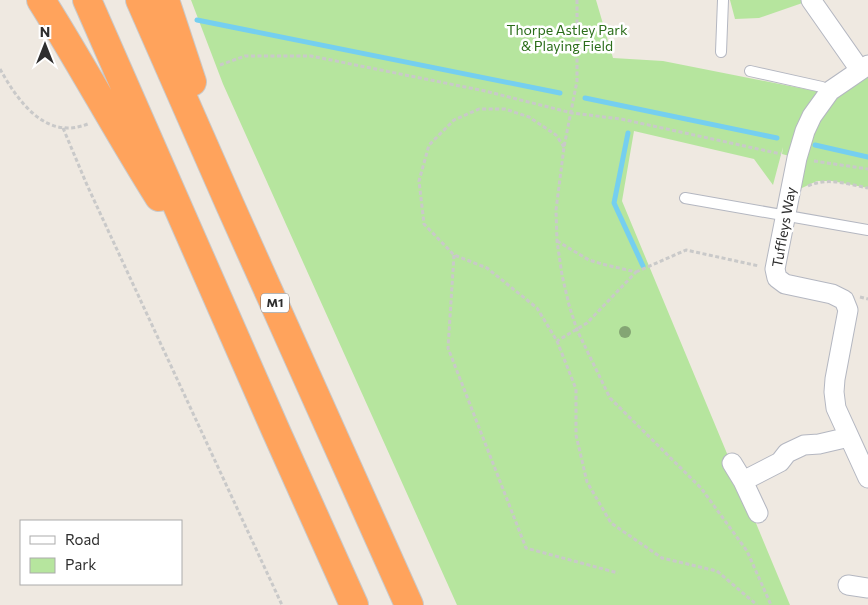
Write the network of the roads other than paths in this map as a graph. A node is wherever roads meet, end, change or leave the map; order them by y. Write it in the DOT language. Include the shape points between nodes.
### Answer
graph roads {
  1 [pos="41,0"];
  2 [pos="87,0"];
  3 [pos="140,0"];
  4 [pos="165,0"];
  5 [pos="723,0"];
  6 [pos="811,0"];
  7 [pos="721,52"];
  8 [pos="864,68"];
  9 [pos="750,71"];
  10 [pos="830,92"];
  11 [pos="685,198"];
  12 [pos="230,205"];
  13 [pos="785,216"];
  14 [pos="868,230"];
  15 [pos="208,274"];
  16 [pos="849,437"];
  17 [pos="732,463"];
  18 [pos="868,478"];
  19 [pos="743,481"];
  20 [pos="758,513"];
  21 [pos="848,585"];
  22 [pos="868,597"];
  23 [pos="354,605"];
  24 [pos="409,605"];
  1 -- 15 [label="highway" via="124,142"];
  2 -- 15 [label="highway"];
  3 -- 12 [label="highway, M1"];
  4 -- 12 [label="highway"];
  5 -- 7 [label="lane"];
  6 -- 8 [label="street"];
  8 -- 10 [label="street, Tuffleys Way"];
  9 -- 10 [label="lane" via="822,87"];
  10 -- 13 [label="street, Tuffleys Way" via="812,116 805,132"];
  11 -- 13 [label="lane"];
  12 -- 24 [label="highway, M1"];
  13 -- 14 [label="lane"];
  13 -- 16 [label="street, Tuffleys Way" via="775,269 777,278 785,284 832,294 844,300 848,310 834,392 836,408"];
  15 -- 23 [label="highway"];
  16 -- 18 [label="street, Tuffleys Way"];
  16 -- 19 [label="street" via="804,445"];
  17 -- 19 [label="street"];
  19 -- 20 [label="street"];
  21 -- 22 [label="street"];
}
